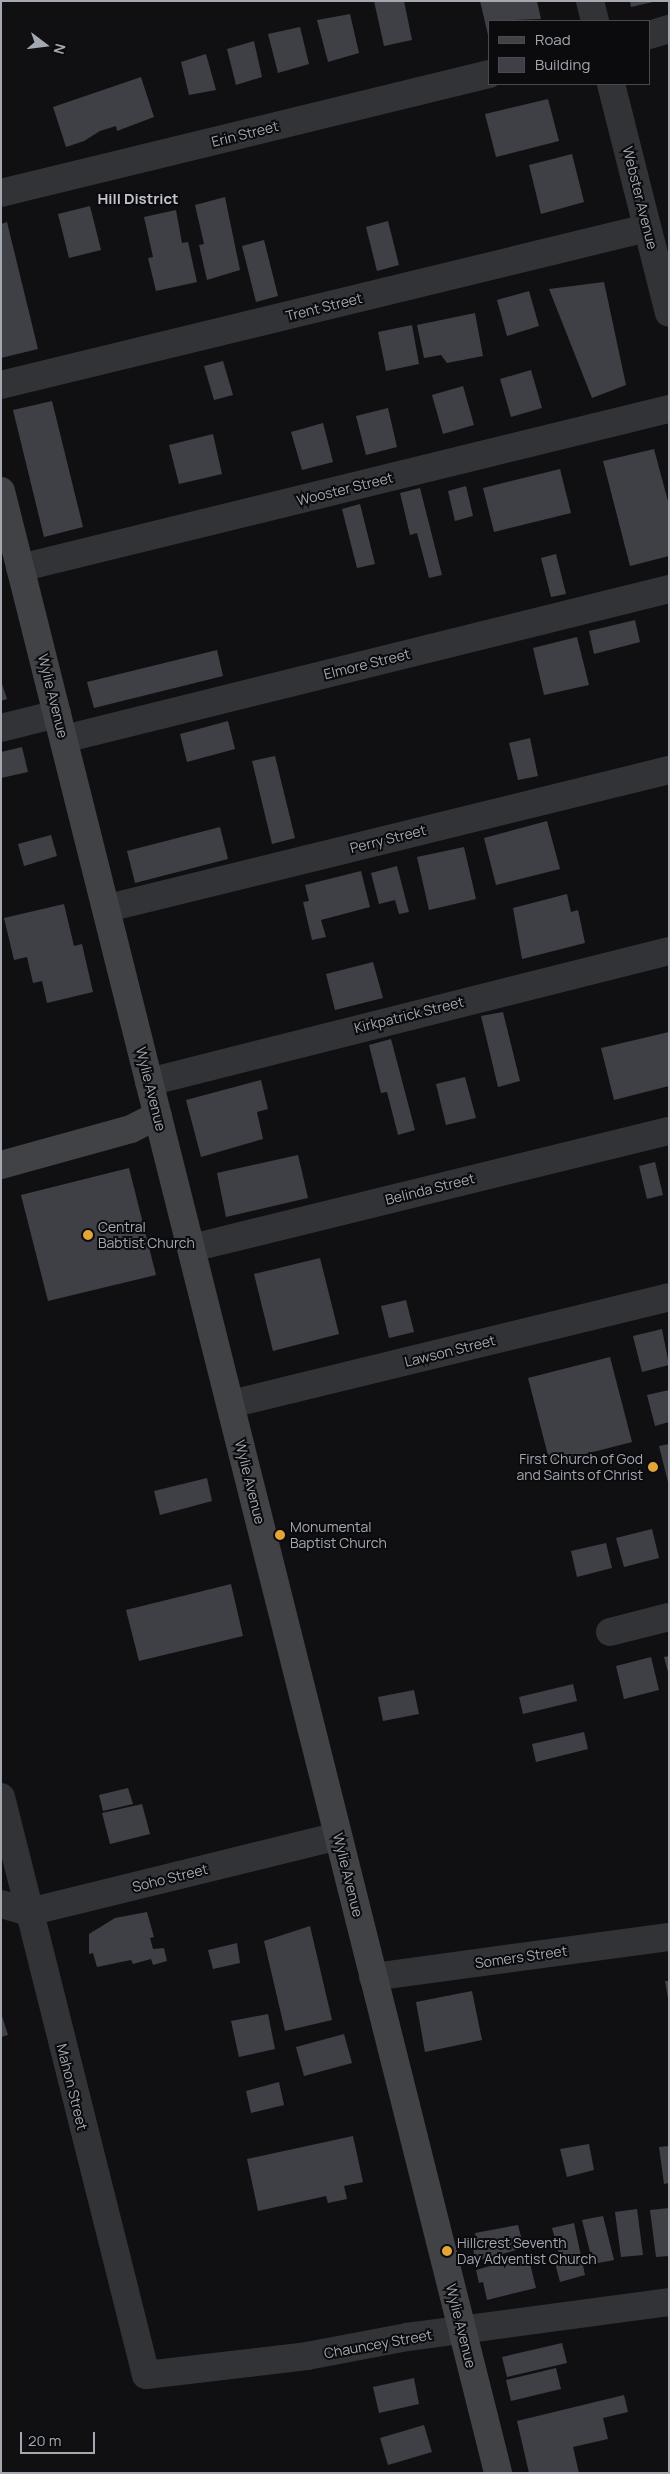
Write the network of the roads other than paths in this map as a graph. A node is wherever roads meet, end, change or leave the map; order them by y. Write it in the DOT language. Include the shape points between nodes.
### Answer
graph roads {
  1 [pos="590,1"];
  2 [pos="595,20"];
  3 [pos="669,30"];
  4 [pos="650,34"];
  5 [pos="488,74"];
  6 [pos="611,85"];
  7 [pos="1,193"];
  8 [pos="647,228"];
  9 [pos="669,313"];
  10 [pos="1,385"];
  11 [pos="669,409"];
  12 [pos="1,491"];
  13 [pos="20,568"];
  14 [pos="669,589"];
  15 [pos="57,714"];
  16 [pos="1,728"];
  17 [pos="64,740"];
  18 [pos="669,770"];
  19 [pos="108,908"];
  20 [pos="669,951"];
  21 [pos="149,1082"];
  22 [pos="158,1115"];
  23 [pos="669,1131"];
  24 [pos="1,1165"];
  25 [pos="192,1248"];
  26 [pos="669,1297"];
  27 [pos="231,1404"];
  28 [pos="669,1617"];
  29 [pos="610,1632"];
  30 [pos="1,1797"];
  31 [pos="338,1836"];
  32 [pos="1,1904"];
  33 [pos="29,1912"];
  34 [pos="669,1937"];
  35 [pos="374,1977"];
  36 [pos="669,2302"];
  37 [pos="462,2330"];
  38 [pos="146,2375"];
  39 [pos="498,2473"];
  1 -- 2 [label="street"];
  3 -- 4 [label="street"];
  5 -- 7 [label="street, Erin Street"];
  6 -- 8 [label="street, Webster Avenue"];
  8 -- 9 [label="street, Webster Avenue"];
  8 -- 10 [label="street, Trent Street"];
  11 -- 13 [label="street, Wooster Street"];
  12 -- 13 [label="street, Wylie Avenue"];
  13 -- 15 [label="street, Wylie Avenue"];
  14 -- 17 [label="street, Elmore Street"];
  15 -- 16 [label="street"];
  15 -- 17 [label="street, Wylie Avenue"];
  17 -- 19 [label="street, Wylie Avenue"];
  18 -- 19 [label="street, Perry Street"];
  19 -- 21 [label="street, Wylie Avenue"];
  20 -- 21 [label="street, Kirkpatrick Street"];
  21 -- 22 [label="street, Wylie Avenue"];
  22 -- 24 [label="street" via="131,1129"];
  22 -- 25 [label="street, Wylie Avenue"];
  23 -- 25 [label="street, Belinda Street"];
  25 -- 27 [label="street, Wylie Avenue"];
  26 -- 27 [label="street, Lawson Street"];
  27 -- 31 [label="street, Wylie Avenue"];
  28 -- 29 [label="street"];
  30 -- 33 [label="street, Mahon Street"];
  31 -- 33 [label="street, Soho Street"];
  31 -- 35 [label="street, Wylie Avenue"];
  32 -- 33 [label="street, Soho Street"];
  33 -- 38 [label="street, Mahon Street"];
  34 -- 35 [label="street, Somers Street"];
  35 -- 37 [label="street, Wylie Avenue"];
  36 -- 37 [label="street, Chauncey Street"];
  37 -- 38 [label="street, Chauncey Street" via="306,2356"];
  37 -- 39 [label="street, Wylie Avenue"];
}
